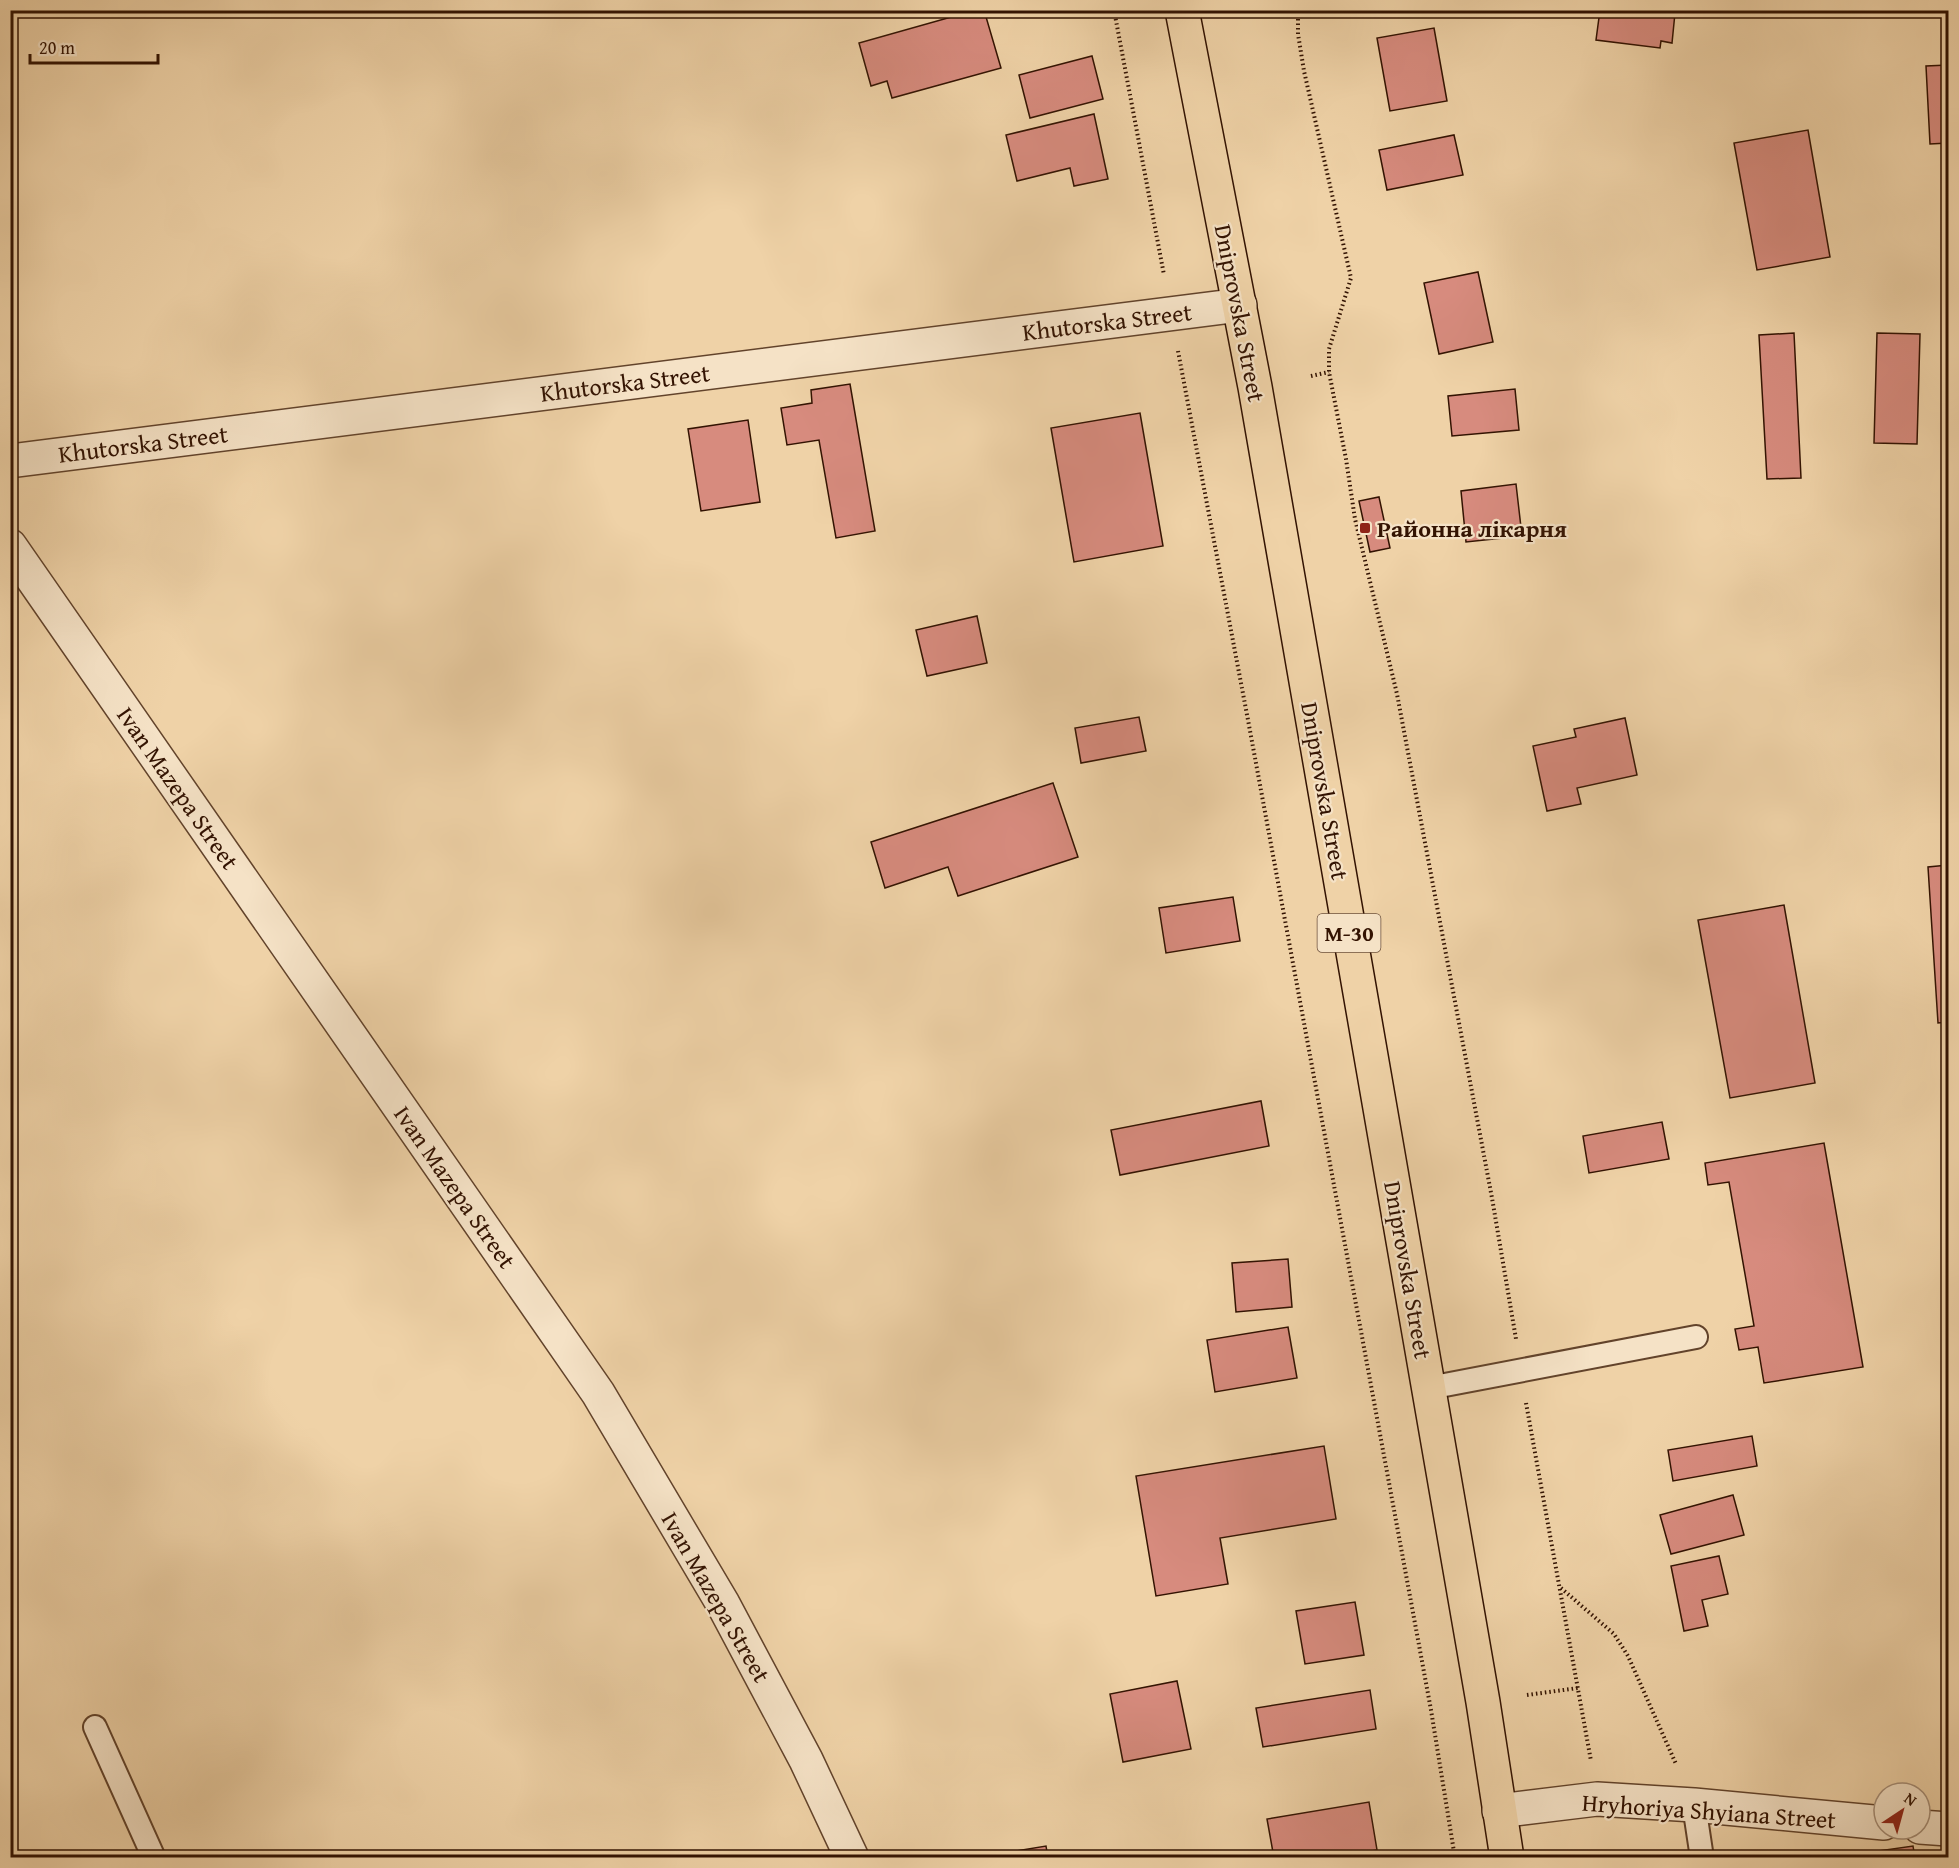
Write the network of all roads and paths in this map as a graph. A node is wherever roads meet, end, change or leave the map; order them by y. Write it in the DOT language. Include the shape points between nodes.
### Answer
graph roads {
  1 [pos="1114,10"];
  2 [pos="1182,10"];
  3 [pos="1298,10"];
  4 [pos="1240,305"];
  5 [pos="1171,314"];
  6 [pos="1329,372"];
  7 [pos="1311,376"];
  8 [pos="10,461"];
  9 [pos="10,546"];
  10 [pos="1696,1337"];
  11 [pos="1521,1371"];
  12 [pos="1429,1388"];
  13 [pos="1560,1587"];
  14 [pos="1578,1688"];
  15 [pos="1527,1695"];
  16 [pos="95,1727"];
  17 [pos="1597,1799"];
  18 [pos="1694,1805"];
  19 [pos="1499,1811"];
  20 [pos="1872,1822"];
  21 [pos="1932,1828"];
  22 [pos="1948,1829"];
  23 [pos="154,1857"];
  24 [pos="852,1857"];
  25 [pos="1455,1857"];
  26 [pos="1507,1857"];
  27 [pos="1702,1857"];
  1 -- 5 [label="path"];
  2 -- 4 [label="highway, Dniprovska Street / М-30"];
  3 -- 6 [label="path" via="1304,71 1350,278 1329,350"];
  4 -- 5 [label="street, Khutorska Street"];
  4 -- 12 [label="highway, Dniprovska Street / М-30"];
  5 -- 8 [label="street, Khutorska Street"];
  5 -- 25 [label="path" via="1431,1710"];
  6 -- 7 [label="path"];
  6 -- 11 [label="path" via="1355,519 1397,694"];
  9 -- 24 [label="street, Ivan Mazepa Street" via="598,1393 723,1604 806,1760"];
  10 -- 11 [label="lane"];
  11 -- 12 [label="lane"];
  11 -- 13 [label="path"];
  12 -- 19 [label="highway, Dniprovska Street / М-30"];
  13 -- 14 [label="path"];
  13 -- 18 [label="path" via="1614,1634 1628,1656"];
  14 -- 15 [label="path"];
  14 -- 17 [label="path"];
  16 -- 23 [label="lane"];
  17 -- 18 [label="street, Hryhoriya Shyiana Street"];
  17 -- 19 [label="street, Hryhoriya Shyiana Street"];
  18 -- 20 [label="street, Hryhoriya Shyiana Street"];
  18 -- 27 [label="lane"];
  19 -- 26 [label="highway, Dniprovska Street / М-30"];
  21 -- 22 [label="street"];
}
